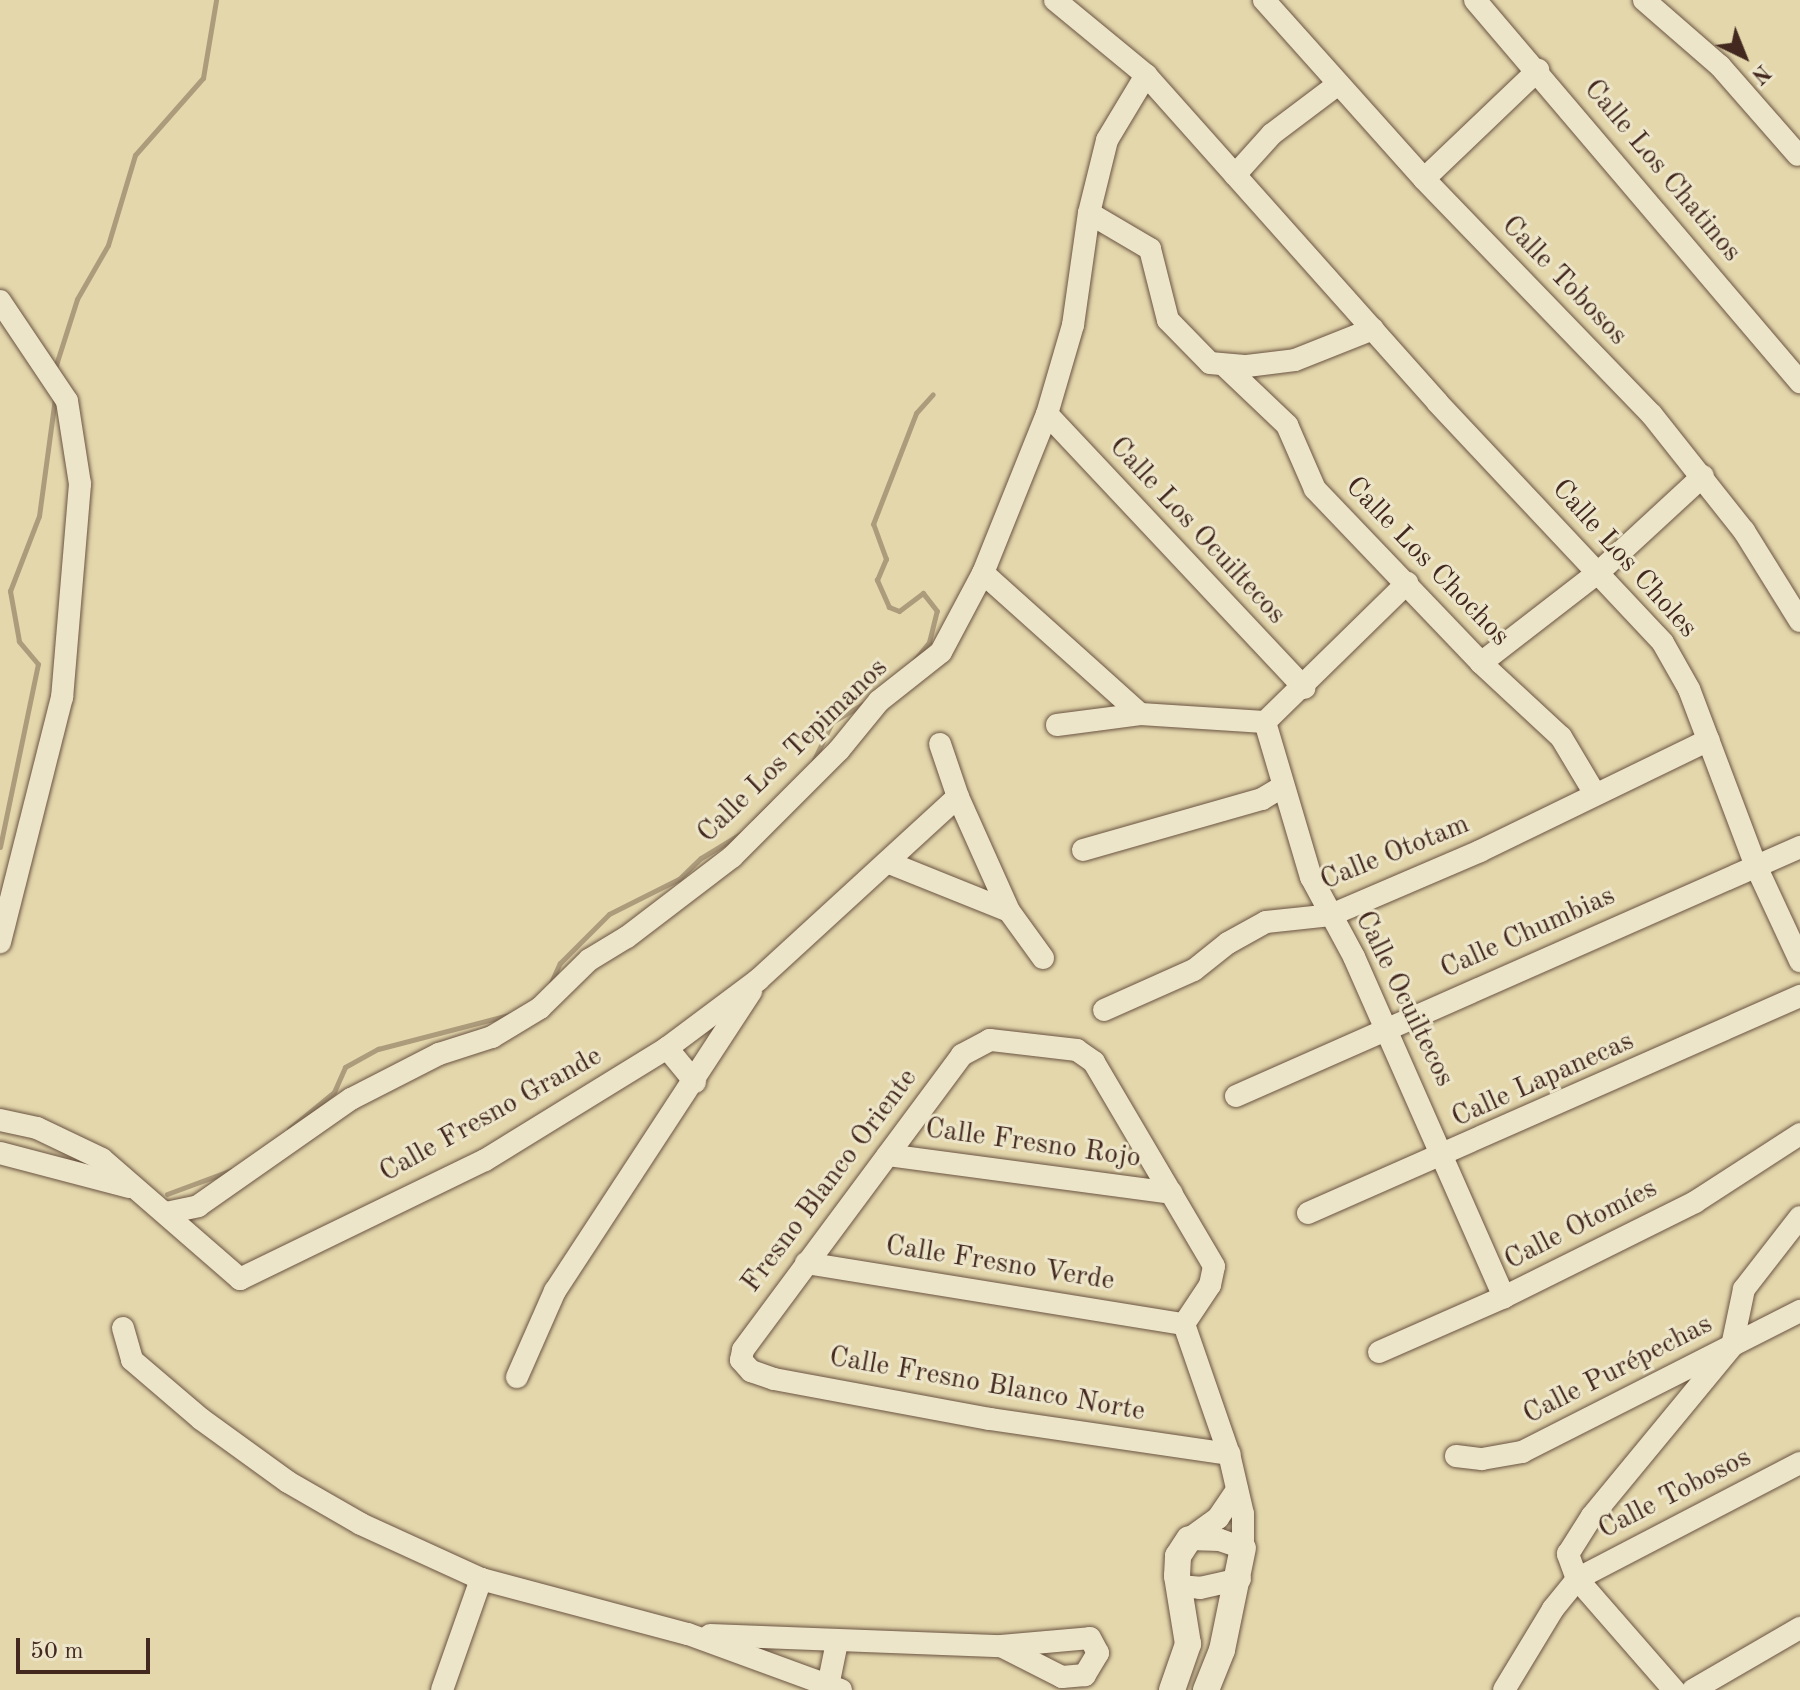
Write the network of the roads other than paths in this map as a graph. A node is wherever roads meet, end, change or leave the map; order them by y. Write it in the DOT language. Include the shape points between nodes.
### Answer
graph roads {
  1 [pos="1055,0"];
  2 [pos="1264,0"];
  3 [pos="1475,0"];
  4 [pos="1644,0"];
  5 [pos="1538,70"];
  6 [pos="1146,75"];
  7 [pos="1337,85"];
  8 [pos="1798,155"];
  9 [pos="1235,175"];
  10 [pos="1424,179"];
  11 [pos="1089,213"];
  12 [pos="0,301"];
  13 [pos="1373,329"];
  14 [pos="1225,366"];
  15 [pos="1800,382"];
  16 [pos="1047,414"];
  17 [pos="1703,476"];
  18 [pos="1600,571"];
  19 [pos="983,573"];
  20 [pos="1407,583"];
  21 [pos="1800,621"];
  22 [pos="1481,663"];
  23 [pos="1304,688"];
  24 [pos="1140,714"];
  25 [pos="1265,722"];
  26 [pos="1057,725"];
  27 [pos="1709,740"];
  28 [pos="940,744"];
  29 [pos="1282,787"];
  30 [pos="1595,794"];
  31 [pos="958,797"];
  32 [pos="1800,847"];
  33 [pos="1083,850"];
  34 [pos="887,862"];
  35 [pos="1756,866"];
  36 [pos="1009,911"];
  37 [pos="1331,915"];
  38 [pos="0,942"];
  39 [pos="1043,958"];
  40 [pos="1800,961"];
  41 [pos="758,980"];
  42 [pos="1800,996"];
  43 [pos="1104,1010"];
  44 [pos="1387,1028"];
  45 [pos="667,1048"];
  46 [pos="695,1082"];
  47 [pos="1236,1096"];
  48 [pos="0,1120"];
  49 [pos="1800,1134"];
  50 [pos="0,1153"];
  51 [pos="888,1155"];
  52 [pos="1446,1157"];
  53 [pos="139,1189"];
  54 [pos="1171,1193"];
  55 [pos="166,1213"];
  56 [pos="1308,1213"];
  57 [pos="1800,1217"];
  58 [pos="806,1263"];
  59 [pos="1504,1297"];
  60 [pos="1800,1311"];
  61 [pos="1184,1324"];
  62 [pos="123,1328"];
  63 [pos="1732,1346"];
  64 [pos="1379,1352"];
  65 [pos="741,1360"];
  66 [pos="517,1377"];
  67 [pos="1229,1454"];
  68 [pos="1456,1456"];
  69 [pos="1800,1463"];
  70 [pos="1237,1490"];
  71 [pos="1189,1539"];
  72 [pos="1243,1548"];
  73 [pos="481,1579"];
  74 [pos="1240,1579"];
  75 [pos="1577,1579"];
  76 [pos="1179,1586"];
  77 [pos="1800,1628"];
  78 [pos="688,1634"];
  79 [pos="837,1642"];
  80 [pos="1001,1646"];
  81 [pos="835,1688"];
  82 [pos="442,1690"];
  83 [pos="1172,1690"];
  84 [pos="1206,1690"];
  85 [pos="1504,1690"];
  86 [pos="1674,1690"];
  87 [pos="1693,1690"];
  1 -- 6 [label="street, Calle Los Choles"];
  2 -- 7 [label="street, Calle Tobosos"];
  3 -- 5 [label="street, Calle Los Chatinos"];
  4 -- 8 [label="street" via="1720,66"];
  5 -- 10 [label="street"];
  5 -- 15 [label="street, Calle Los Chatinos"];
  6 -- 9 [label="street, Calle Los Choles"];
  6 -- 11 [label="street, Calle Los Tepimanos" via="1107,140"];
  7 -- 9 [label="street" via="1272,134"];
  7 -- 10 [label="street, Calle Tobosos"];
  9 -- 13 [label="street, Calle Los Choles"];
  10 -- 17 [label="street, Calle Tobosos" via="1652,415"];
  11 -- 14 [label="street" via="1150,249 1168,320 1198,356"];
  11 -- 16 [label="street, Calle Los Tepimanos" via="1073,325"];
  12 -- 38 [label="street" via="67,401 80,484 62,697"];
  13 -- 14 [label="street" via="1295,360"];
  13 -- 18 [label="street, Calle Los Choles"];
  14 -- 20 [label="street, Calle Los Chochos" via="1287,425 1315,489"];
  16 -- 19 [label="street, Calle Los Tepimanos"];
  16 -- 23 [label="street, Calle Los Ocuiltecos"];
  17 -- 18 [label="street"];
  17 -- 21 [label="street, Calle Tobosos" via="1767,564"];
  18 -- 22 [label="street"];
  18 -- 27 [label="street, Calle Los Choles" via="1679,666"];
  19 -- 24 [label="street"];
  19 -- 55 [label="street, Calle Los Tepimanos" via="941,652 879,701 839,750 732,857 589,960 540,1008 492,1037 439,1054 351,1099 198,1206"];
  20 -- 22 [label="street, Calle Los Chochos"];
  20 -- 23 [label="street"];
  22 -- 30 [label="street, Calle Los Chochos" via="1561,737"];
  23 -- 25 [label="street"];
  24 -- 25 [label="street"];
  24 -- 26 [label="street"];
  25 -- 29 [label="street, Calle Ocuiltecos"];
  27 -- 30 [label="street, Calle Ototam"];
  27 -- 35 [label="street, Calle Los Choles"];
  28 -- 31 [label="street"];
  29 -- 33 [label="street" via="1262,799"];
  29 -- 37 [label="street, Calle Ocuiltecos" via="1311,877"];
  30 -- 37 [label="street, Calle Ototam"];
  31 -- 34 [label="street, Calle Fresno Grande"];
  31 -- 36 [label="street"];
  32 -- 35 [label="street, Calle Chumbias"];
  34 -- 36 [label="street"];
  34 -- 41 [label="street, Calle Fresno Grande"];
  35 -- 40 [label="street, Calle Los Choles"];
  35 -- 44 [label="street, Calle Chumbias"];
  36 -- 39 [label="street"];
  37 -- 43 [label="street, Calle Ototam" via="1266,922 1194,970"];
  37 -- 44 [label="street, Calle Ocuiltecos"];
  41 -- 45 [label="street, Calle Fresno Grande"];
  41 -- 46 [label="street, Calle Fresno Grande"];
  42 -- 52 [label="street, Calle Lapanecas"];
  44 -- 47 [label="street, Calle Chumbias"];
  44 -- 52 [label="street, Calle Ocuiltecos"];
  45 -- 46 [label="street"];
  45 -- 55 [label="street, Calle Fresno Grande" via="485,1160 240,1279"];
  46 -- 66 [label="street, Calle Fresno Grande" via="555,1291"];
  48 -- 53 [label="street" via="75,1143"];
  49 -- 59 [label="street, Calle Otomíes" via="1695,1202"];
  50 -- 53 [label="street"];
  51 -- 54 [label="street, Calle Fresno Rojo"];
  51 -- 54 [label="street, Fresno Blanco Oriente" via="975,1044 1025,1042 1086,1054"];
  51 -- 58 [label="street, Fresno Blanco Oriente"];
  52 -- 56 [label="street, Calle Lapanecas"];
  52 -- 59 [label="street, Calle Ocuiltecos"];
  53 -- 55 [label="street"];
  54 -- 61 [label="street" via="1214,1266 1210,1285"];
  57 -- 63 [label="street" via="1744,1289"];
  58 -- 61 [label="street, Calle Fresno Verde"];
  58 -- 65 [label="street, Fresno Blanco Oriente" via="747,1342"];
  59 -- 64 [label="street, Calle Otomíes"];
  60 -- 63 [label="street, Calle Purépechas"];
  61 -- 67 [label="street"];
  62 -- 73 [label="street" via="132,1360 246,1453 361,1524"];
  63 -- 68 [label="street, Calle Purépechas" via="1522,1452 1482,1459"];
  63 -- 75 [label="street" via="1579,1532 1568,1554"];
  65 -- 67 [label="street, Calle Fresno Blanco Norte" via="756,1375 789,1382 990,1419"];
  67 -- 70 [label="street"];
  69 -- 75 [label="street, Calle Tobosos"];
  70 -- 71 [label="street" via="1218,1518"];
  70 -- 72 [label="street"];
  71 -- 72 [label="street" via="1220,1540"];
  71 -- 76 [label="street" via="1178,1556"];
  72 -- 74 [label="street"];
  73 -- 78 [label="street"];
  73 -- 82 [label="street"];
  74 -- 76 [label="street" via="1200,1588"];
  74 -- 84 [label="street"];
  75 -- 85 [label="street"];
  75 -- 86 [label="street"];
  76 -- 83 [label="street" via="1188,1644"];
  77 -- 87 [label="street"];
  78 -- 79 [label="street"];
  78 -- 81 [label="street"];
  79 -- 80 [label="street"];
  79 -- 81 [label="street"];
}
